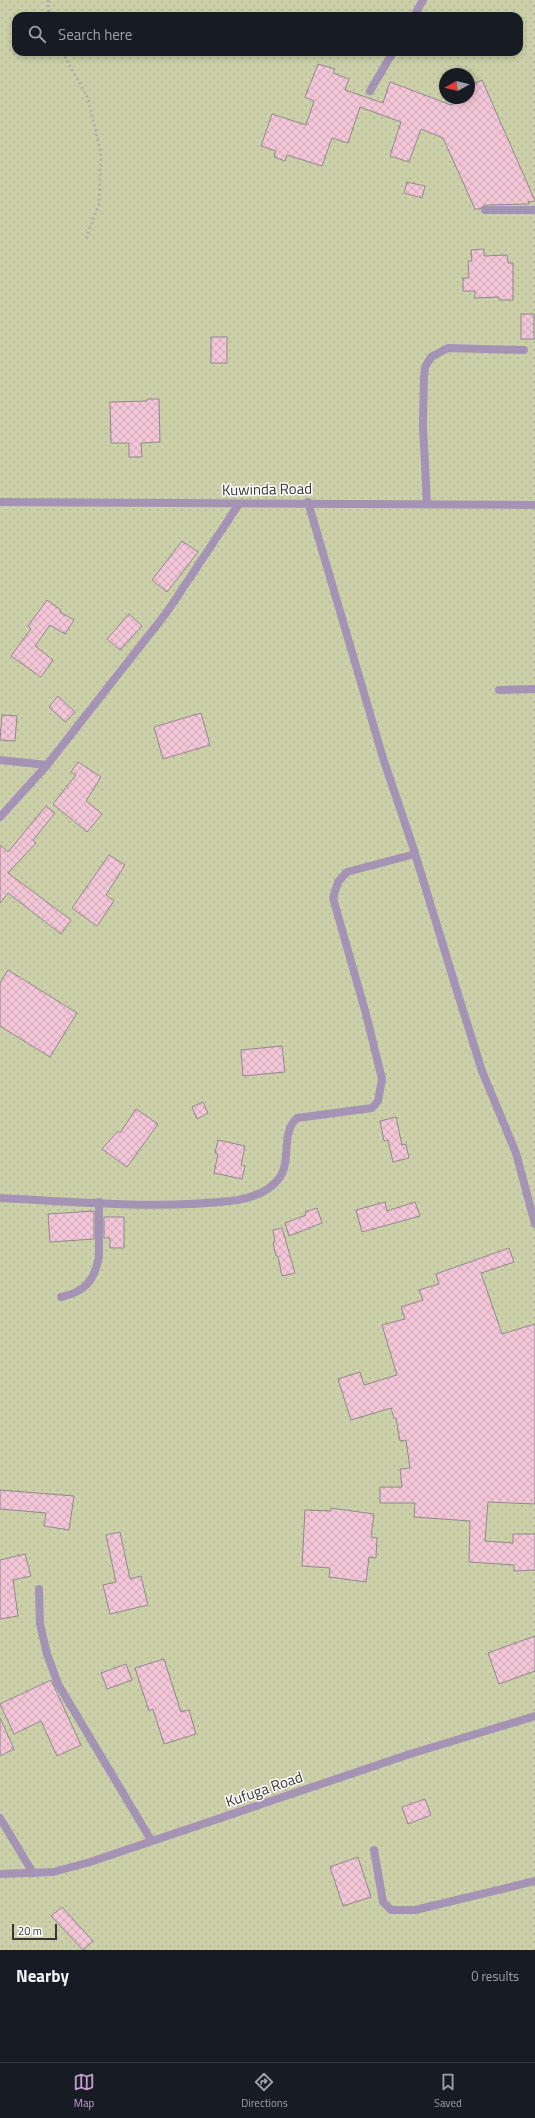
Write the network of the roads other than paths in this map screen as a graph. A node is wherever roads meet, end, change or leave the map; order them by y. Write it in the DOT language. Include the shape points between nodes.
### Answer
graph roads {
  1 [pos="423,0"];
  2 [pos="416,12"];
  3 [pos="391,56"];
  4 [pos="370,91"];
  5 [pos="485,210"];
  6 [pos="535,210"];
  7 [pos="524,350"];
  8 [pos="0,502"];
  9 [pos="308,502"];
  10 [pos="239,504"];
  11 [pos="427,504"];
  12 [pos="535,504"];
  13 [pos="535,689"];
  14 [pos="499,690"];
  15 [pos="0,760"];
  16 [pos="47,765"];
  17 [pos="0,817"];
  18 [pos="415,854"];
  19 [pos="0,1198"];
  20 [pos="99,1202"];
  21 [pos="535,1224"];
  22 [pos="61,1296"];
  23 [pos="39,1589"];
  24 [pos="535,1716"];
  25 [pos="0,1818"];
  26 [pos="151,1840"];
  27 [pos="374,1850"];
  28 [pos="33,1873"];
  29 [pos="0,1874"];
  30 [pos="535,1881"];
  1 -- 2 [label="street"];
  3 -- 4 [label="street"];
  5 -- 6 [label="street"];
  7 -- 11 [label="street" via="448,348 431,357 425,367 424,384 423,426"];
  8 -- 10 [label="street, Kuwinda Road"];
  9 -- 10 [label="street, Kuwinda Road"];
  9 -- 11 [label="street, Kuwinda Road"];
  9 -- 18 [label="street" via="383,758"];
  10 -- 16 [label="street" via="167,612"];
  11 -- 12 [label="street, Kuwinda Road"];
  13 -- 14 [label="street"];
  15 -- 16 [label="street"];
  16 -- 17 [label="street"];
  18 -- 20 [label="street" via="347,872 338,882 333,898 382,1079 378,1101 372,1108 297,1118 288,1130 286,1164 276,1182 258,1194 239,1200 158,1205"];
  18 -- 21 [label="street" via="482,1071 516,1153"];
  19 -- 20 [label="street"];
  20 -- 22 [label="street" via="97,1266 86,1287 76,1293"];
  23 -- 26 [label="street" via="40,1624 58,1684"];
  24 -- 26 [label="street, Kufuga Road" via="410,1754"];
  25 -- 28 [label="street"];
  26 -- 28 [label="street, Kufuga Road" via="83,1864 53,1872"];
  27 -- 30 [label="street" via="382,1902 391,1910 415,1910"];
  28 -- 29 [label="street, Kufuga Road"];
}
